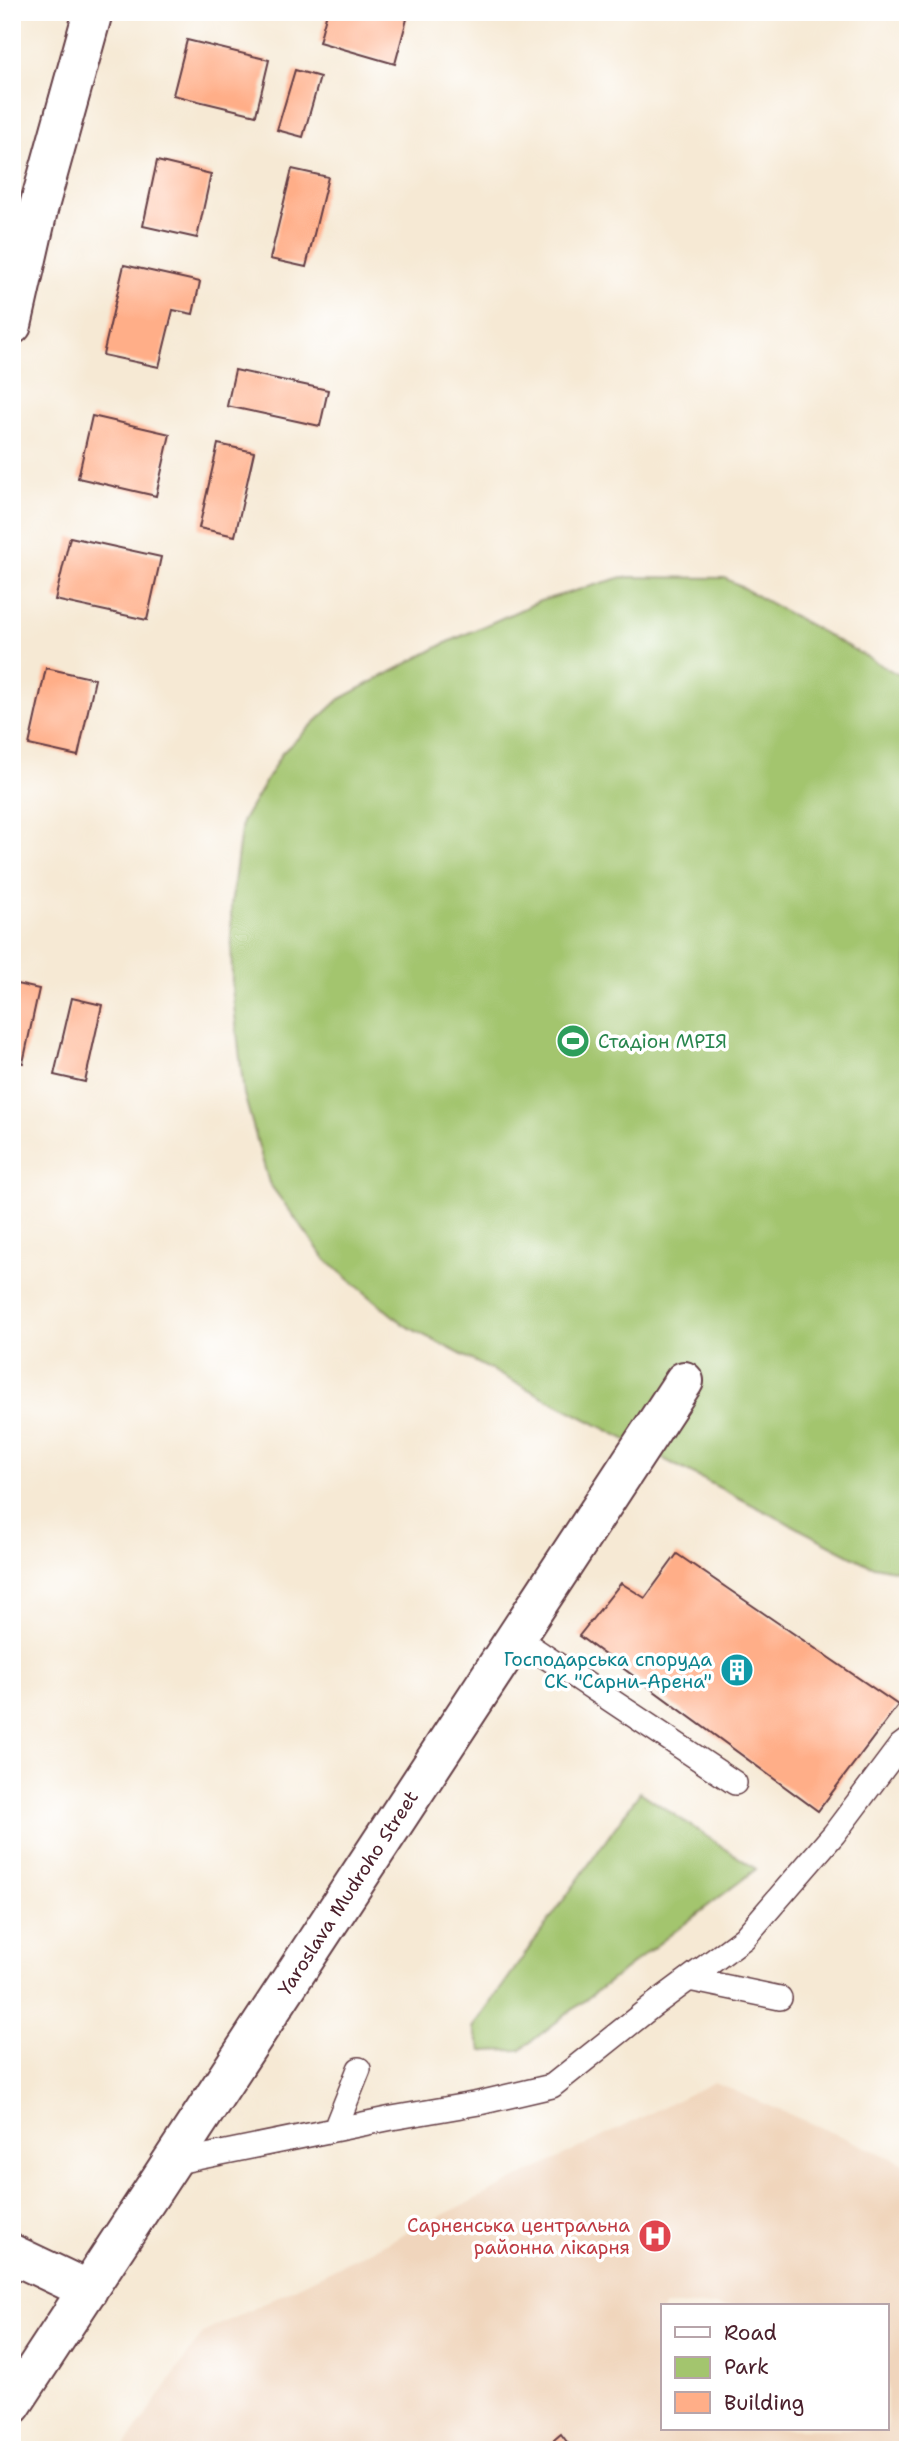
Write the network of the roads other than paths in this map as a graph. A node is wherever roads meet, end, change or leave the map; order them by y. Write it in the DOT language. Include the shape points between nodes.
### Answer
graph roads {
  1 [pos="93,12"];
  2 [pos="25,207"];
  3 [pos="12,325"];
  4 [pos="684,1381"];
  5 [pos="516,1637"];
  6 [pos="908,1740"];
  7 [pos="735,1783"];
  8 [pos="689,1979"];
  9 [pos="780,1998"];
  10 [pos="359,2068"];
  11 [pos="335,2129"];
  12 [pos="172,2163"];
  13 [pos="12,2254"];
  14 [pos="88,2290"];
  15 [pos="12,2405"];
  1 -- 2 [label="street"];
  2 -- 3 [label="street"];
  4 -- 5 [label="street, Yaroslava Mudroho Street"];
  5 -- 7 [label="lane"];
  5 -- 12 [label="street, Yaroslava Mudroho Street"];
  6 -- 8 [label="lane" via="744,1938"];
  8 -- 9 [label="lane"];
  8 -- 11 [label="lane" via="552,2086"];
  10 -- 11 [label="lane"];
  11 -- 12 [label="lane"];
  12 -- 14 [label="street, Yaroslava Mudroho Street"];
  13 -- 14 [label="street"];
  14 -- 15 [label="street, Yaroslava Mudroho Street"];
}
